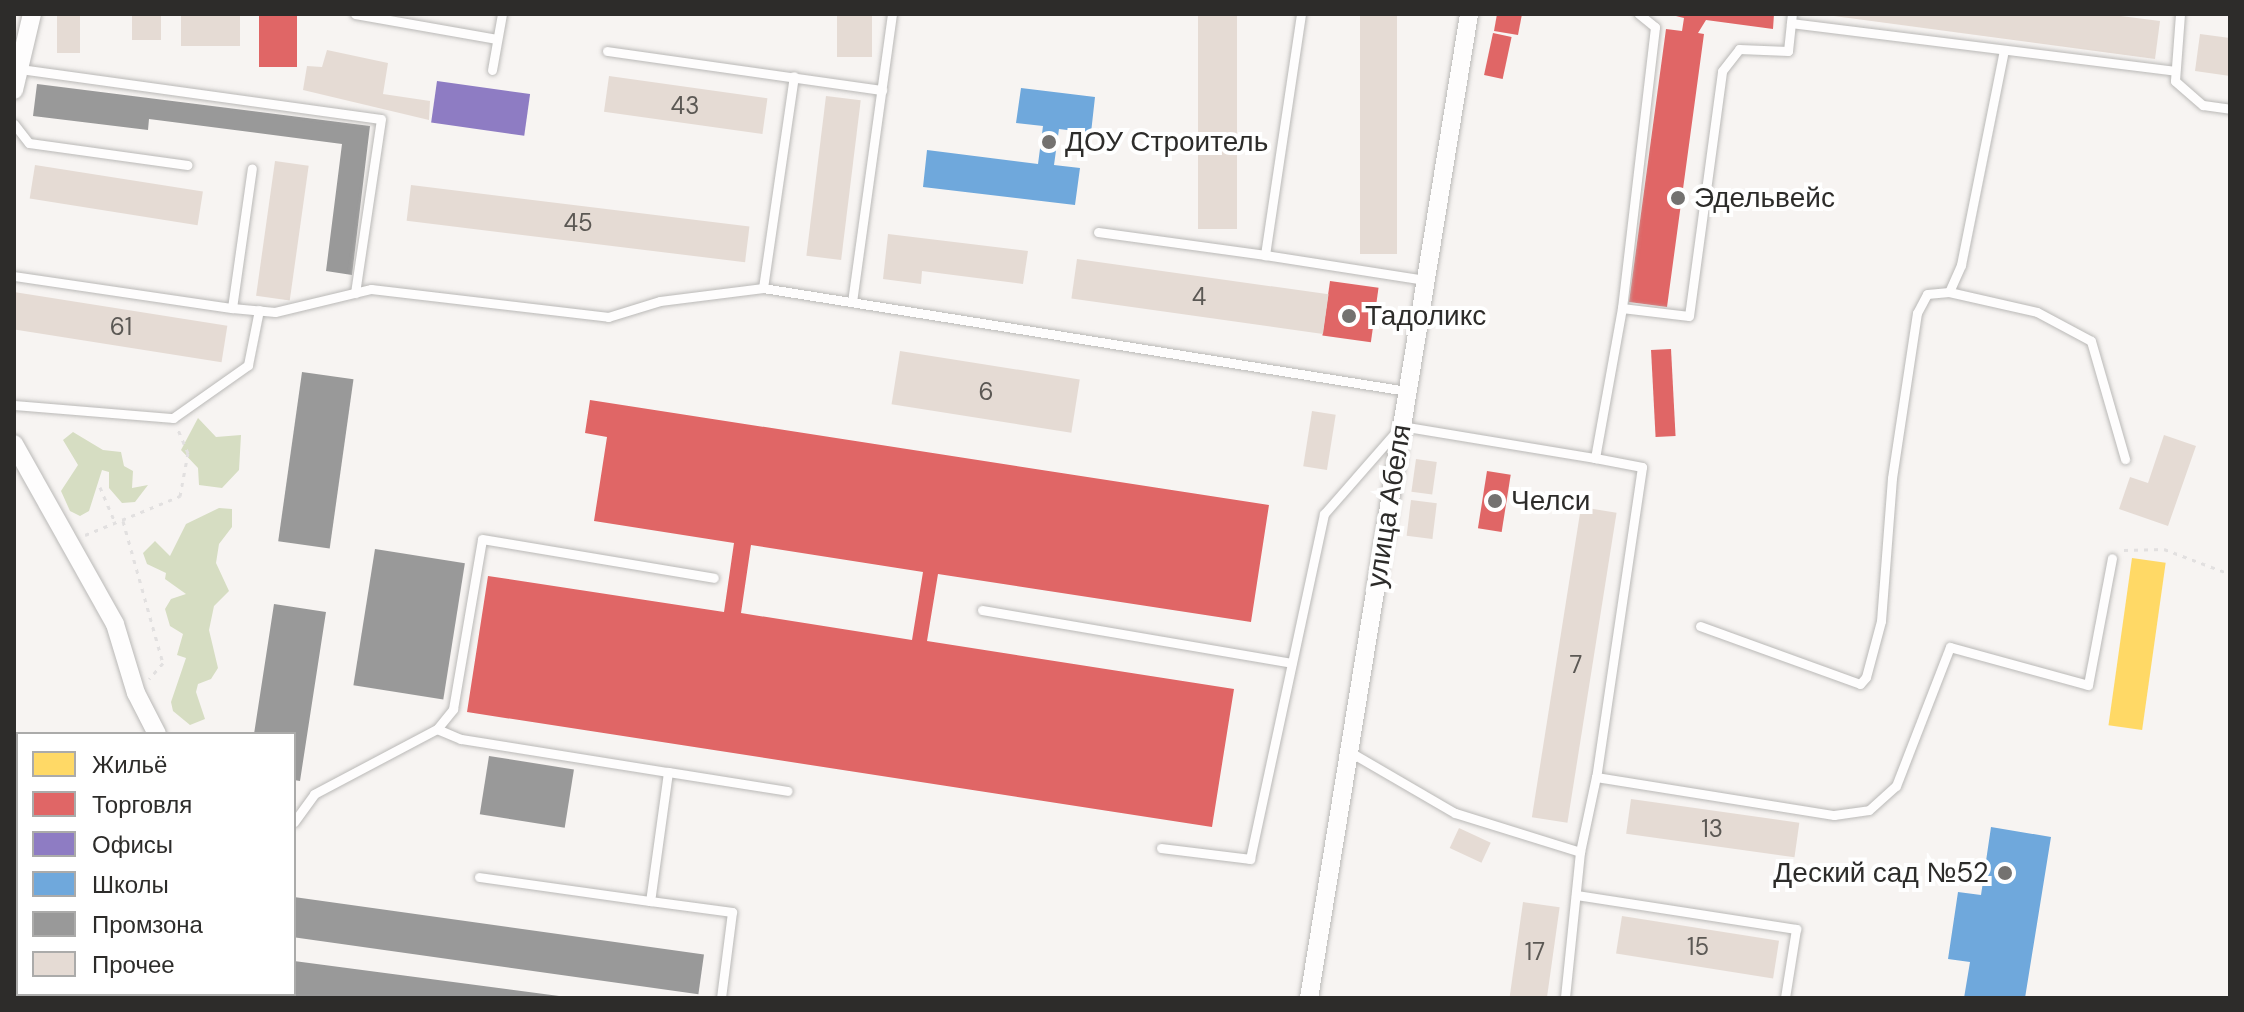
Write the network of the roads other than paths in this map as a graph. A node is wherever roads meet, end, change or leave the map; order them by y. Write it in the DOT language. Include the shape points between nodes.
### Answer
graph roads {
  1 [pos="32,14"];
  2 [pos="355,14"];
  3 [pos="502,14"];
  4 [pos="892,14"];
  5 [pos="1301,14"];
  6 [pos="1469,14"];
  7 [pos="1639,14"];
  8 [pos="2180,14"];
  9 [pos="1792,18"];
  10 [pos="497,39"];
  11 [pos="2004,50"];
  12 [pos="607,51"];
  13 [pos="20,69"];
  14 [pos="492,70"];
  15 [pos="2175,71"];
  16 [pos="794,76"];
  17 [pos="14,90"];
  18 [pos="882,90"];
  19 [pos="2230,109"];
  20 [pos="14,124"];
  21 [pos="187,165"];
  22 [pos="252,168"];
  23 [pos="1098,232"];
  24 [pos="1265,255"];
  25 [pos="14,276"];
  26 [pos="1425,280"];
  27 [pos="763,288"];
  28 [pos="1949,292"];
  29 [pos="355,293"];
  30 [pos="852,302"];
  31 [pos="232,308"];
  32 [pos="1622,308"];
  33 [pos="259,310"];
  34 [pos="1407,391"];
  35 [pos="14,405"];
  36 [pos="1401,426"];
  37 [pos="14,444"];
  38 [pos="1595,458"];
  39 [pos="2125,459"];
  40 [pos="2112,558"];
  41 [pos="714,578"];
  42 [pos="982,610"];
  43 [pos="1700,626"];
  44 [pos="1292,663"];
  45 [pos="437,729"];
  46 [pos="151,732"];
  47 [pos="1350,752"];
  48 [pos="668,772"];
  49 [pos="1596,777"];
  50 [pos="788,791"];
  51 [pos="296,819"];
  52 [pos="1161,848"];
  53 [pos="1580,852"];
  54 [pos="479,877"];
  55 [pos="1576,895"];
  56 [pos="650,901"];
  57 [pos="721,998"];
  58 [pos="1309,998"];
  59 [pos="1565,998"];
  60 [pos="1785,998"];
  1 -- 13 [label="street"];
  2 -- 10 [label="lane"];
  3 -- 10 [label="lane"];
  4 -- 18 [label="lane"];
  5 -- 24 [label="lane"];
  6 -- 26 [label="street, улица Абеля"];
  7 -- 32 [label="lane" via="1655,27"];
  8 -- 15 [label="lane"];
  9 -- 11 [label="lane"];
  9 -- 32 [label="lane" via="1788,51 1739,49 1722,71 1689,316"];
  10 -- 14 [label="lane"];
  11 -- 15 [label="lane"];
  11 -- 28 [label="lane" via="1961,265"];
  12 -- 16 [label="lane"];
  13 -- 17 [label="street"];
  13 -- 29 [label="lane" via="381,119"];
  15 -- 19 [label="lane" via="2175,81 2203,105"];
  16 -- 18 [label="lane"];
  16 -- 27 [label="lane"];
  18 -- 30 [label="lane"];
  20 -- 21 [label="lane" via="29,143"];
  22 -- 31 [label="lane"];
  23 -- 24 [label="lane"];
  24 -- 26 [label="lane"];
  25 -- 31 [label="lane"];
  26 -- 34 [label="street, улица Абеля"];
  27 -- 29 [label="lane" via="660,301 608,317 371,289"];
  27 -- 30 [label="lane"];
  28 -- 39 [label="lane" via="2037,312 2091,341"];
  28 -- 43 [label="lane" via="1927,294 1917,313 1892,478 1881,621 1866,677 1860,684"];
  29 -- 33 [label="lane" via="275,312"];
  30 -- 34 [label="lane"];
  31 -- 33 [label="lane"];
  32 -- 38 [label="lane"];
  33 -- 35 [label="lane" via="248,365 173,418"];
  34 -- 36 [label="street, улица Абеля"];
  36 -- 38 [label="lane"];
  36 -- 44 [label="lane" via="1324,514"];
  36 -- 47 [label="street, улица Абеля"];
  37 -- 46 [label="street" via="115,624"];
  38 -- 49 [label="lane" via="1642,467"];
  40 -- 49 [label="lane" via="2088,685 1950,647 1896,786 1869,810 1834,815"];
  41 -- 45 [label="lane" via="482,539 453,709"];
  42 -- 44 [label="lane"];
  44 -- 52 [label="lane" via="1250,859"];
  45 -- 48 [label="lane" via="461,739"];
  45 -- 51 [label="lane" via="314,794"];
  47 -- 53 [label="lane" via="1455,813"];
  47 -- 58 [label="street, улица Абеля"];
  48 -- 50 [label="lane"];
  48 -- 56 [label="lane"];
  49 -- 53 [label="lane"];
  53 -- 55 [label="lane"];
  54 -- 56 [label="lane"];
  55 -- 59 [label="lane"];
  55 -- 60 [label="lane" via="1796,929"];
  56 -- 57 [label="lane" via="732,912"];
}
